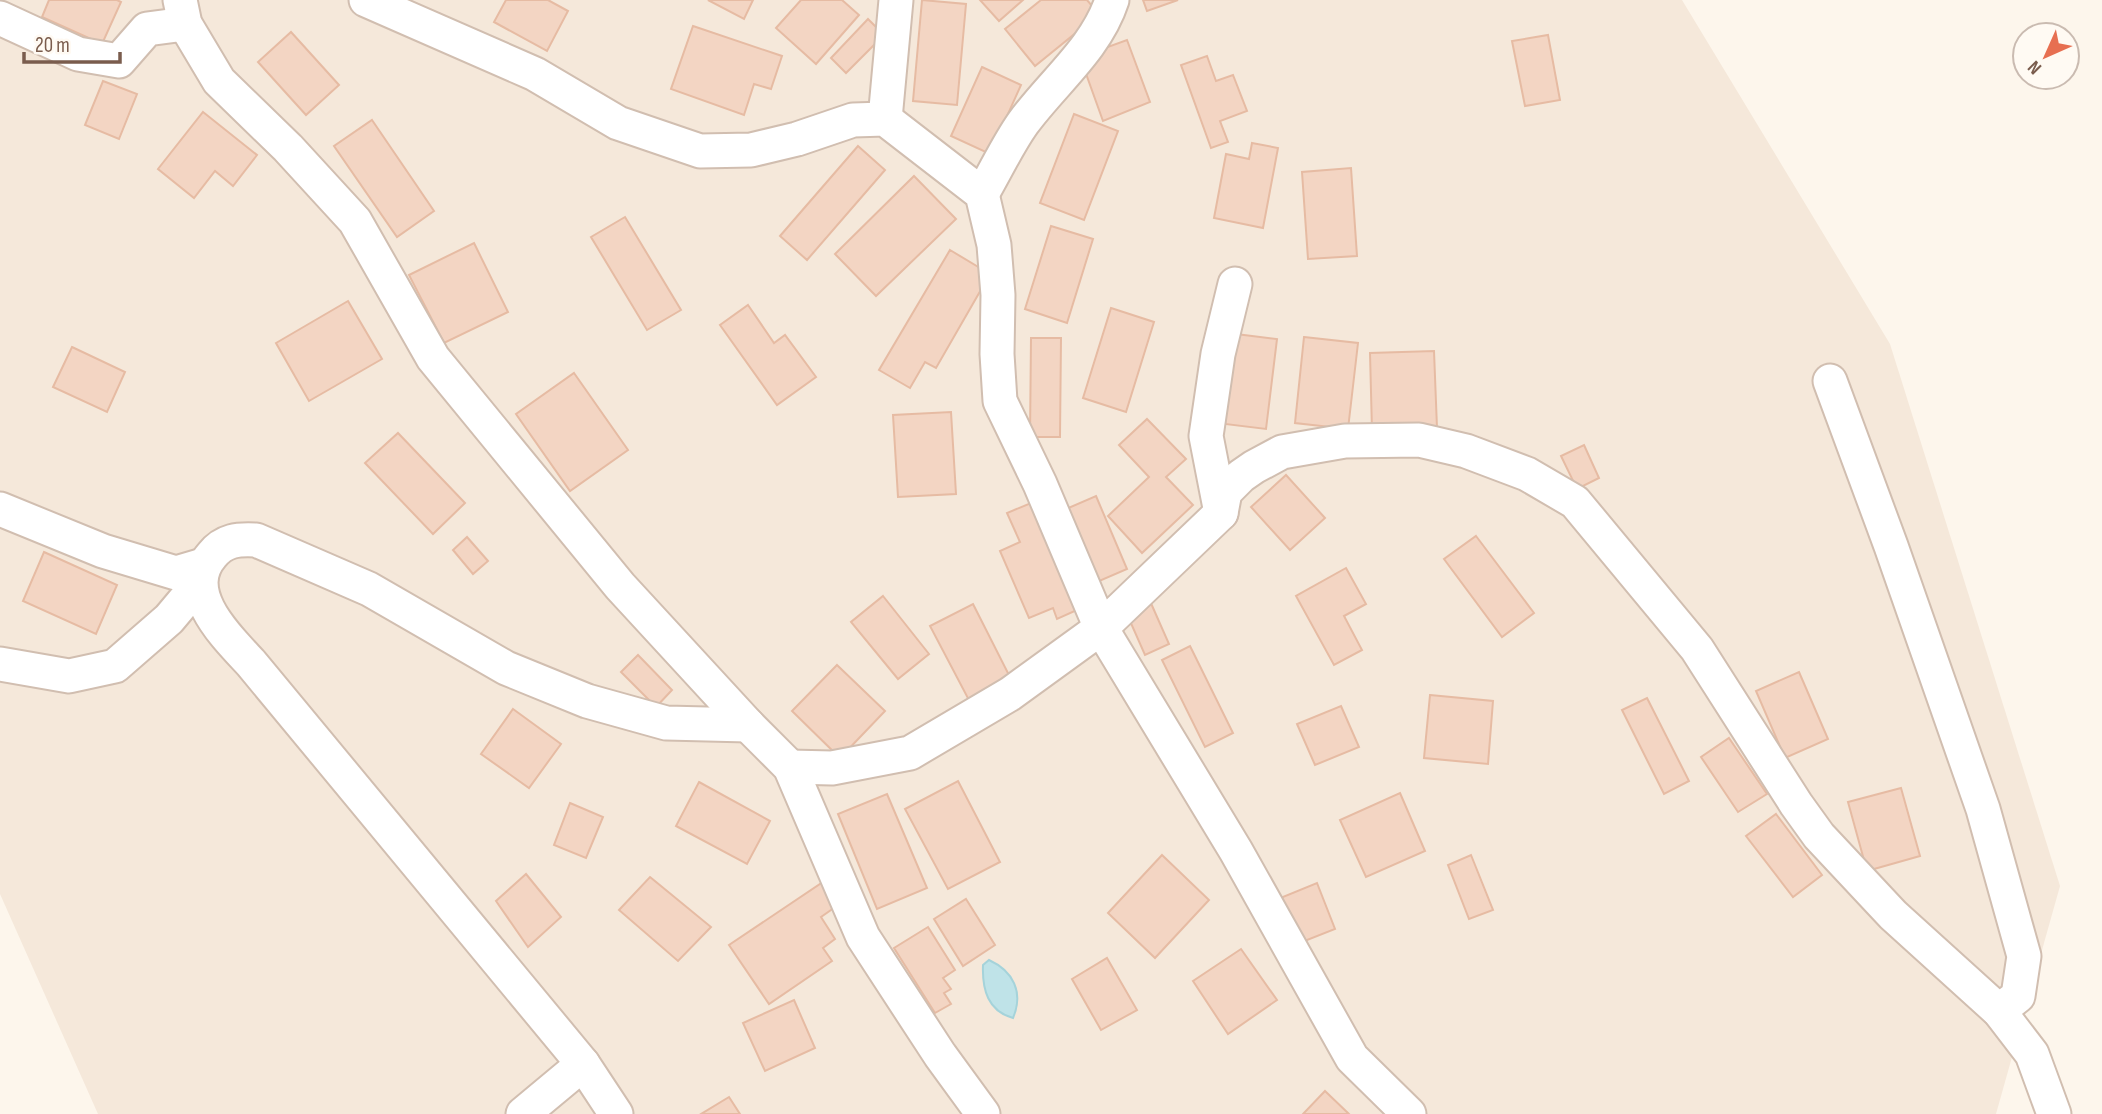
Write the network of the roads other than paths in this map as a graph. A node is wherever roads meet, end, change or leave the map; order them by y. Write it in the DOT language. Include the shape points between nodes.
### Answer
graph roads {
  1 [pos="366,0"];
  2 [pos="896,0"];
  3 [pos="1112,0"];
  4 [pos="183,12"];
  5 [pos="0,18"];
  6 [pos="885,119"];
  7 [pos="982,194"];
  8 [pos="1235,284"];
  9 [pos="1830,381"];
  10 [pos="0,509"];
  11 [pos="1221,513"];
  12 [pos="202,573"];
  13 [pos="1101,628"];
  14 [pos="0,664"];
  15 [pos="748,725"];
  16 [pos="790,767"];
  17 [pos="1999,1010"];
  18 [pos="583,1064"];
  19 [pos="523,1114"];
  20 [pos="616,1114"];
  21 [pos="983,1114"];
  22 [pos="1409,1114"];
  23 [pos="2054,1114"];
  1 -- 6 [label="street" via="535,74 618,123 700,150 751,150 853,120"];
  2 -- 6 [label="street"];
  3 -- 7 [label="street" via="1103,24 1023,123"];
  4 -- 5 [label="street" via="147,29 119,61 78,54"];
  4 -- 15 [label="street" via="219,81 355,221 433,358 620,586"];
  6 -- 7 [label="street"];
  7 -- 13 [label="street" via="994,245 1000,401 1041,484"];
  8 -- 11 [label="street" via="1218,354 1206,436"];
  9 -- 17 [label="street" via="1983,809 2024,956 2018,996"];
  10 -- 12 [label="street" via="103,551 176,573"];
  11 -- 13 [label="street"];
  11 -- 17 [label="street" via="1225,492 1254,467 1282,452 1345,441 1419,440 1466,451 1527,474 1575,502 1697,649 1819,836 1893,915"];
  12 -- 14 [label="street" via="169,619 115,666 69,676"];
  12 -- 15 [label="street" via="217,548 237,538 256,540 369,589 506,668 587,701 666,723"];
  12 -- 18 [label="street" via="208,610 216,625"];
  13 -- 16 [label="street" via="1010,694 910,753 832,768"];
  13 -- 22 [label="street" via="1236,850 1352,1058"];
  15 -- 16 [label="street"];
  16 -- 21 [label="street" via="863,937"];
  17 -- 23 [label="street" via="2032,1054"];
  18 -- 19 [label="street"];
  18 -- 20 [label="street"];
}
